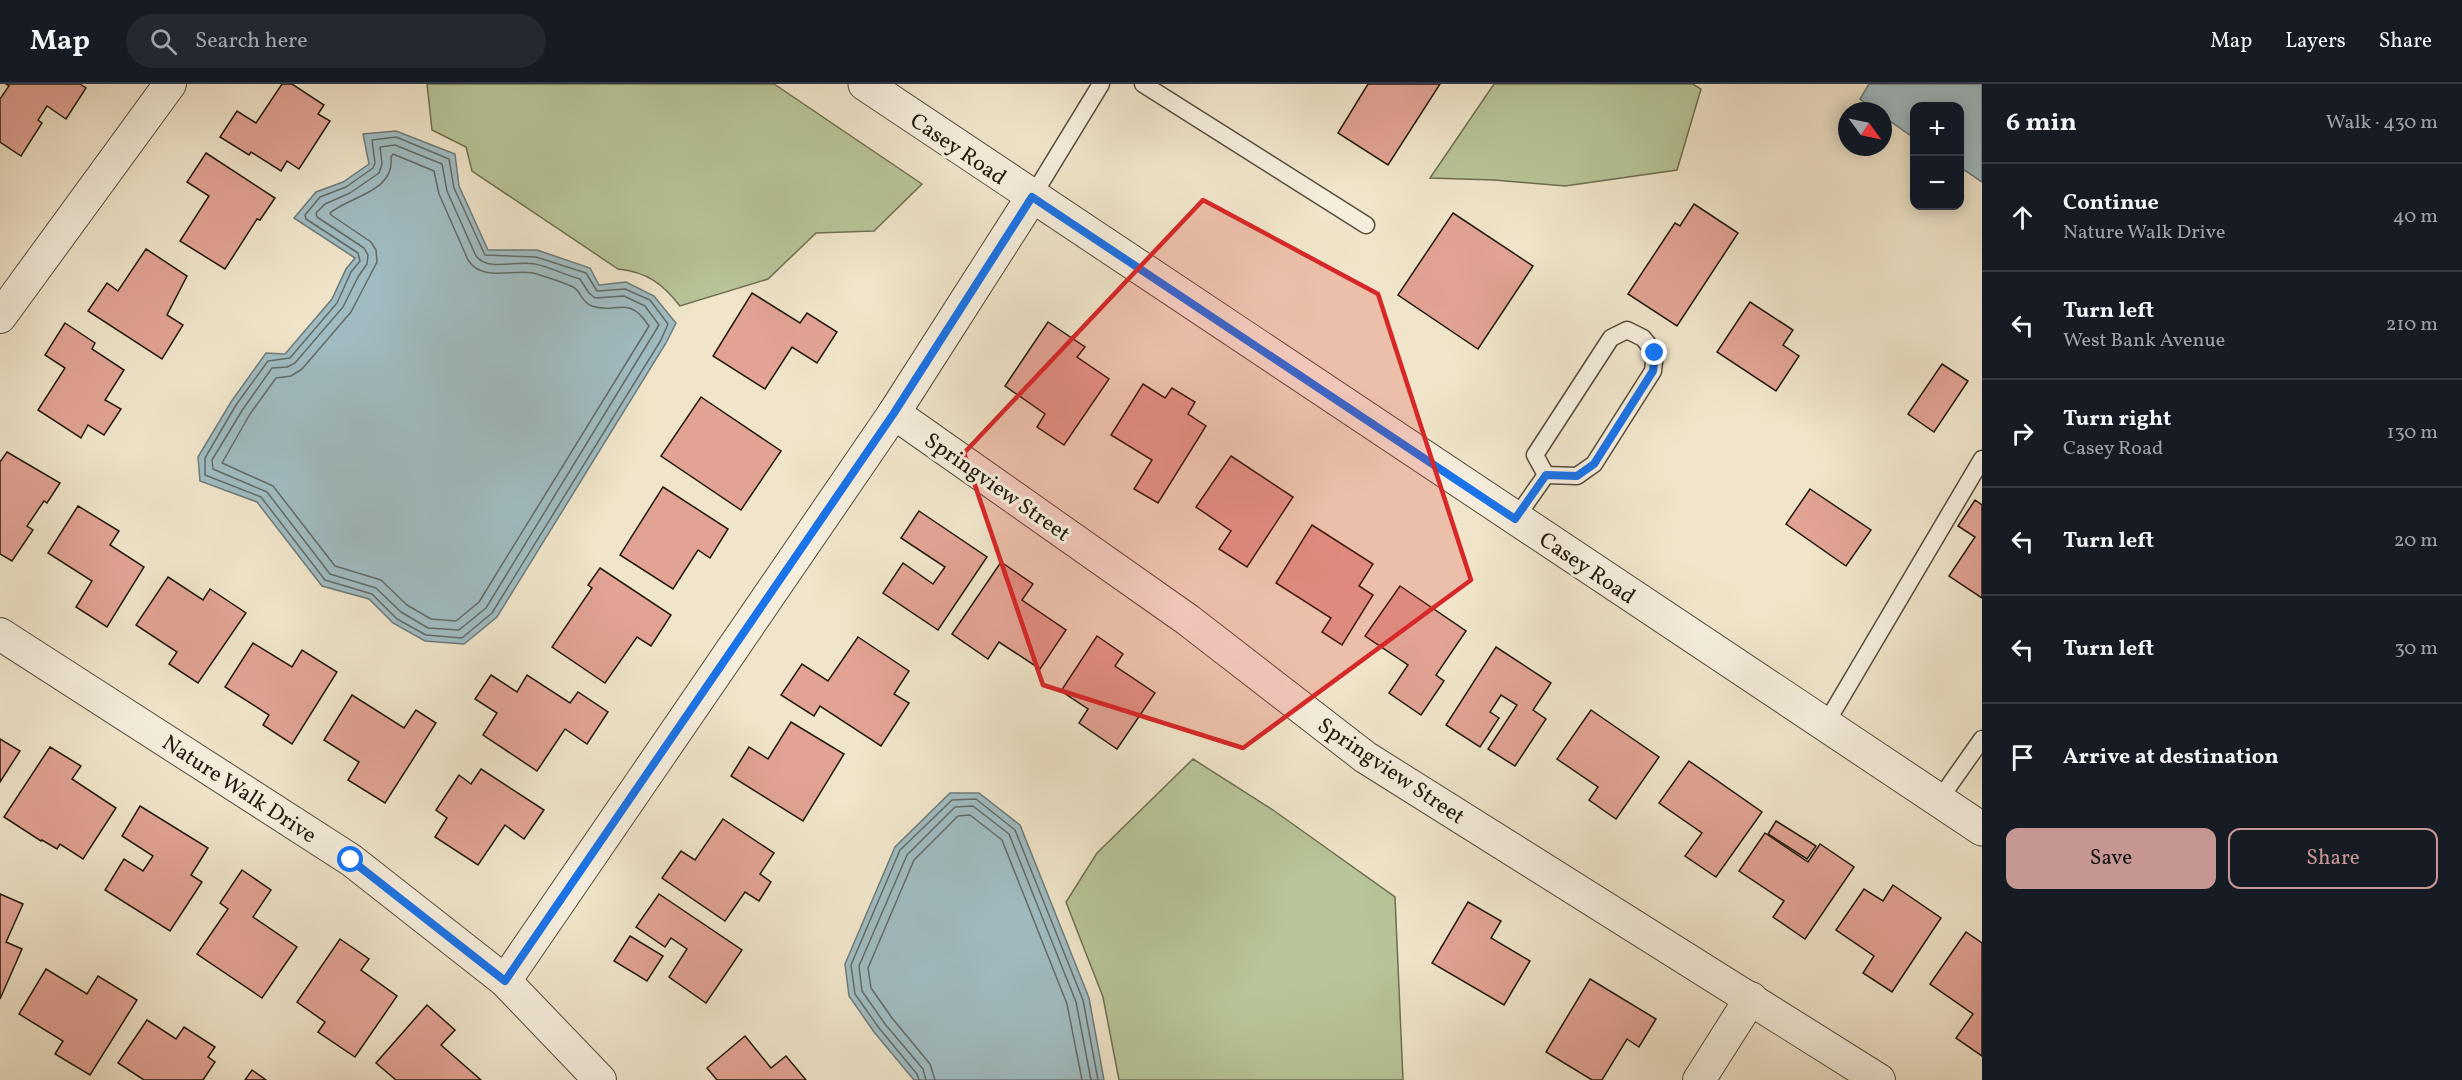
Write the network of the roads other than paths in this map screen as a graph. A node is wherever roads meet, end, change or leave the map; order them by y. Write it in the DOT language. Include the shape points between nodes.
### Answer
graph roads {
  1 [pos="170,84"];
  2 [pos="865,84"];
  3 [pos="1101,84"];
  4 [pos="1143,84"];
  5 [pos="1032,197"];
  6 [pos="1366,225"];
  7 [pos="0,317"];
  8 [pos="894,413"];
  9 [pos="1982,459"];
  10 [pos="1546,475"];
  11 [pos="1515,519"];
  12 [pos="0,633"];
  13 [pos="1825,724"];
  14 [pos="1982,739"];
  15 [pos="1939,800"];
  16 [pos="1982,829"];
  17 [pos="505,981"];
  18 [pos="1751,998"];
  19 [pos="600,1080"];
  20 [pos="1699,1080"];
  21 [pos="1879,1080"];
  1 -- 7 [label="street"];
  2 -- 5 [label="street, Casey Road"];
  3 -- 5 [label="lane"];
  4 -- 6 [label="lane"];
  5 -- 8 [label="street"];
  5 -- 11 [label="street, Casey Road"];
  8 -- 17 [label="street"];
  8 -- 18 [label="street, Springview Street" via="1188,620 1365,757"];
  9 -- 13 [label="lane"];
  10 -- 10 [label="lane" via="1577,476 1594,464 1653,371 1655,353 1643,338 1627,330 1611,338 1535,455"];
  10 -- 11 [label="lane"];
  11 -- 13 [label="street, Casey Road"];
  12 -- 17 [label="street, Nature Walk Drive" via="351,860"];
  13 -- 15 [label="street, Casey Road"];
  14 -- 15 [label="lane"];
  15 -- 16 [label="street, Casey Road"];
  17 -- 19 [label="street, Nature Walk Drive"];
  18 -- 20 [label="street"];
  18 -- 21 [label="street, Springview Street"];
}
